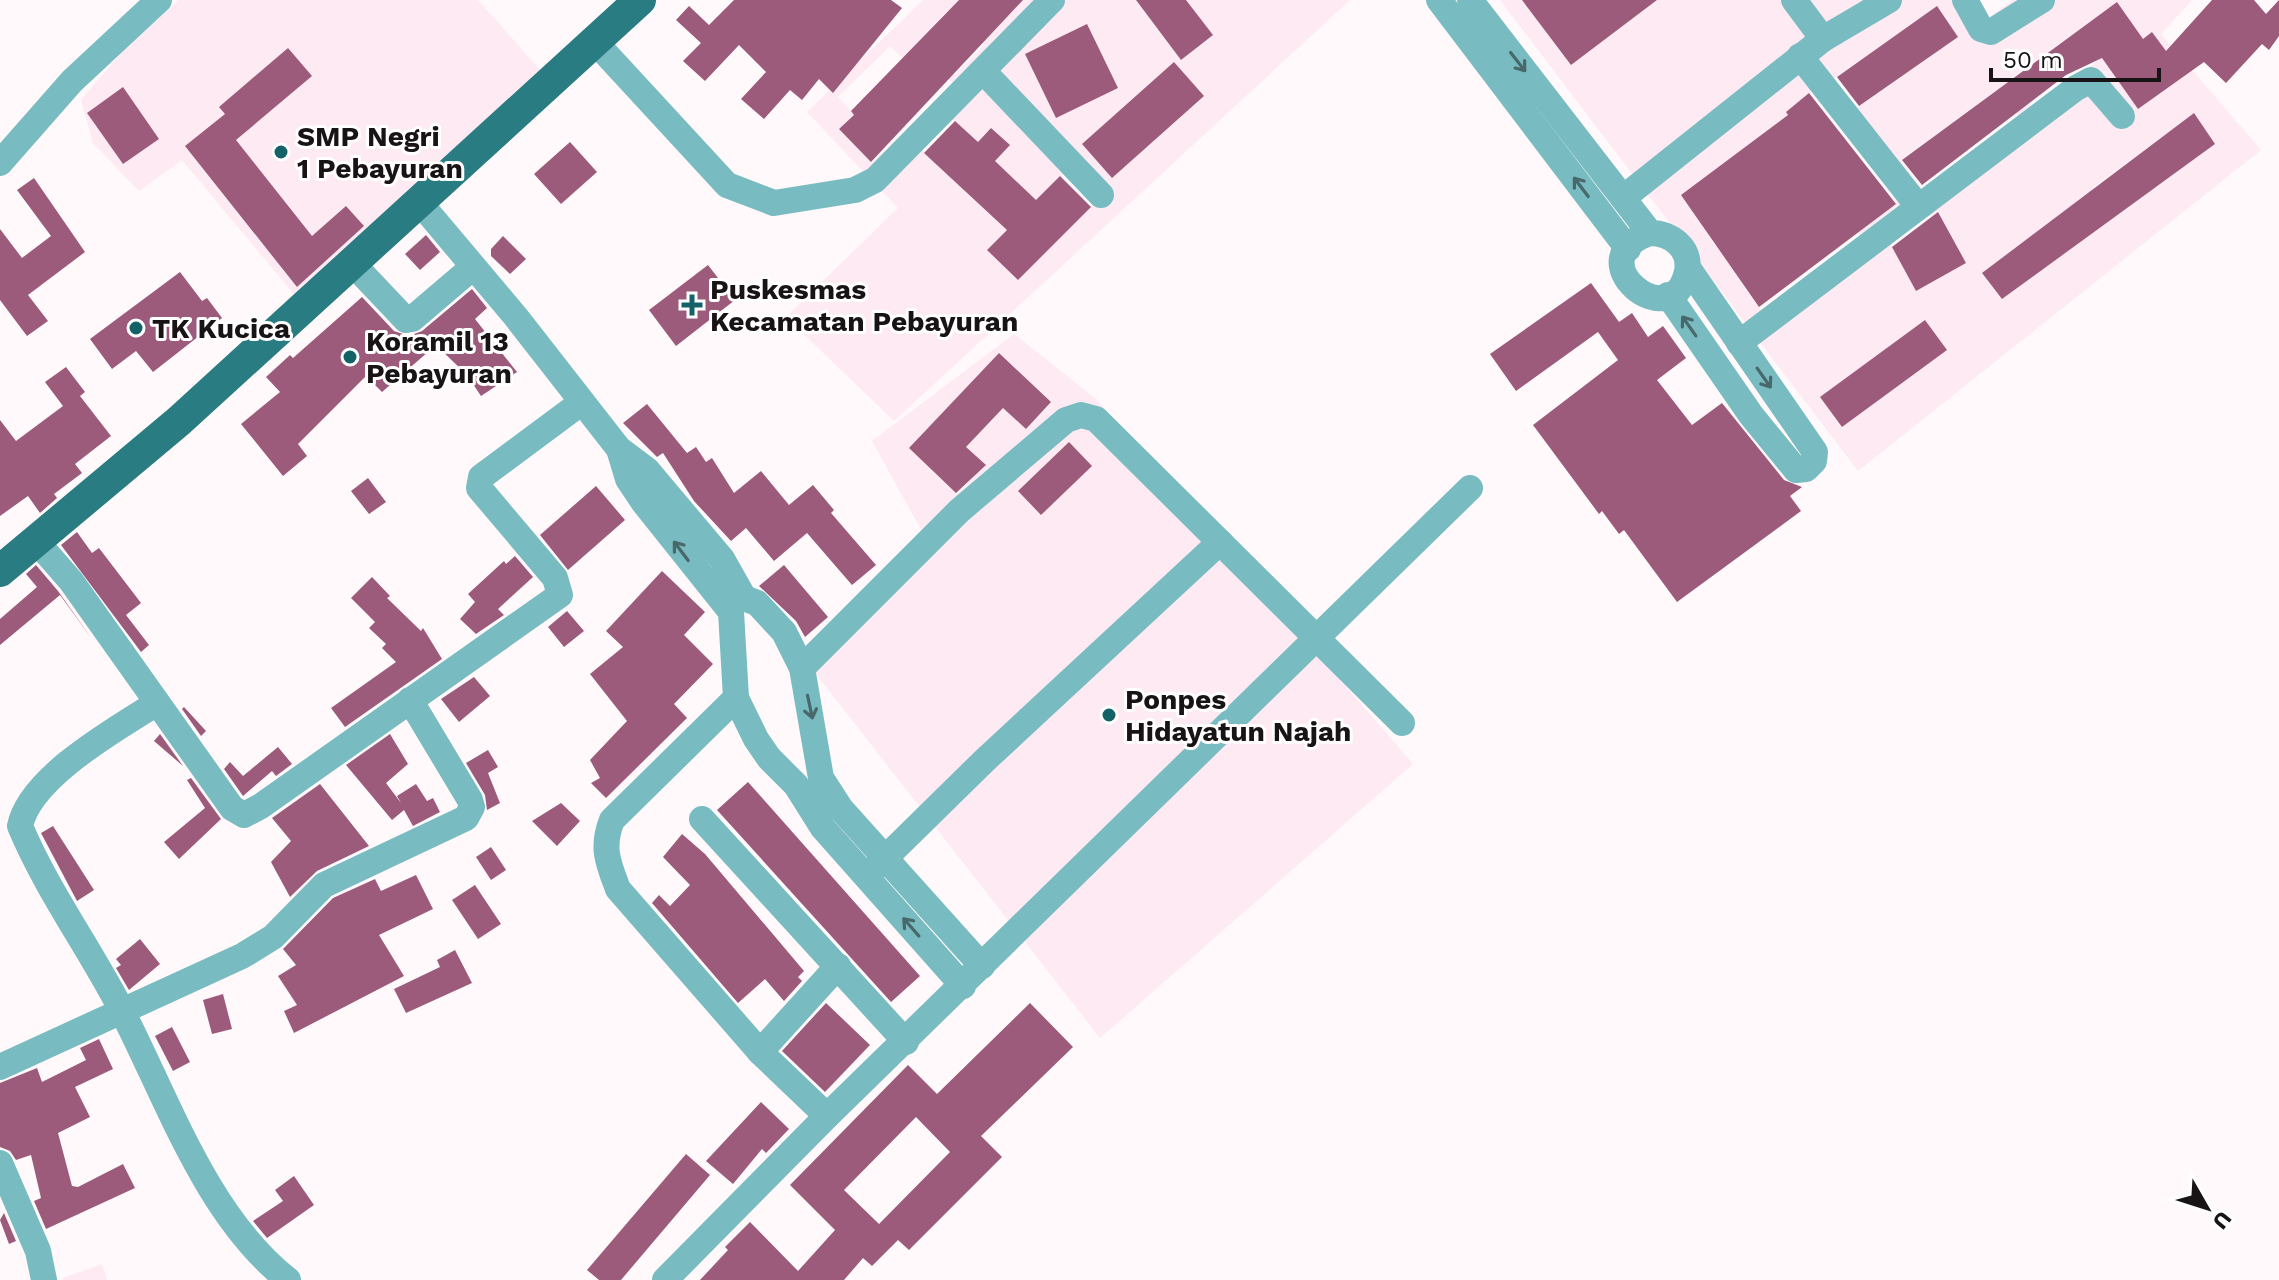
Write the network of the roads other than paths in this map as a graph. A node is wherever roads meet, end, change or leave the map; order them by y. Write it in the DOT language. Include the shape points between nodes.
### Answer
graph roads {
  1 [pos="159,0"];
  2 [pos="1052,0"];
  3 [pos="1439,0"];
  4 [pos="1470,0"];
  5 [pos="1794,0"];
  6 [pos="1889,0"];
  7 [pos="1965,0"];
  8 [pos="2042,0"];
  9 [pos="633,3"];
  10 [pos="1823,39"];
  11 [pos="596,43"];
  12 [pos="1800,56"];
  13 [pos="983,71"];
  14 [pos="2122,116"];
  15 [pos="0,163"];
  16 [pos="1101,195"];
  17 [pos="1623,198"];
  18 [pos="420,203"];
  19 [pos="1917,205"];
  20 [pos="1650,233"];
  21 [pos="1628,249"];
  22 [pos="352,263"];
  23 [pos="473,267"];
  24 [pos="1688,268"];
  25 [pos="1668,295"];
  26 [pos="1739,343"];
  27 [pos="582,402"];
  28 [pos="1470,488"];
  29 [pos="36,541"];
  30 [pos="1220,542"];
  31 [pos="0,569"];
  32 [pos="737,605"];
  33 [pos="1315,636"];
  34 [pos="802,668"];
  35 [pos="736,698"];
  36 [pos="410,700"];
  37 [pos="157,703"];
  38 [pos="1402,723"];
  39 [pos="809,782"];
  40 [pos="702,819"];
  41 [pos="887,857"];
  42 [pos="867,876"];
  43 [pos="838,966"];
  44 [pos="982,966"];
  45 [pos="963,986"];
  46 [pos="123,1012"];
  47 [pos="906,1042"];
  48 [pos="760,1052"];
  49 [pos="0,1067"];
  50 [pos="827,1116"];
  51 [pos="0,1163"];
  52 [pos="258,1269"];
  53 [pos="44,1280"];
  54 [pos="288,1280"];
  55 [pos="665,1280"];
  1 -- 15 [label="street" via="72,81"];
  2 -- 13 [label="street"];
  21 -- 3 [label="street, one-way"];
  4 -- 17 [label="street, one-way"];
  5 -- 10 [label="street"];
  6 -- 10 [label="street"];
  7 -- 8 [label="street" via="1981,29 1991,32"];
  9 -- 11 [label="main road"];
  10 -- 12 [label="street"];
  11 -- 13 [label="street" via="727,185 774,203 866,187 896,163"];
  11 -- 18 [label="main road"];
  12 -- 17 [label="street"];
  12 -- 19 [label="street"];
  13 -- 16 [label="street"];
  14 -- 19 [label="street" via="2091,80"];
  17 -- 20 [label="street"];
  18 -- 22 [label="main road"];
  18 -- 23 [label="street"];
  19 -- 26 [label="street"];
  20 -- 21 [label="street"];
  20 -- 24 [label="street" via="1681,245"];
  21 -- 25 [label="street" via="1622,261 1627,283 1645,296"];
  22 -- 23 [label="street" via="406,320"];
  22 -- 29 [label="main road" via="179,421"];
  23 -- 27 [label="street"];
  24 -- 25 [label="street"];
  24 -- 26 [label="street"];
  26 -- 25 [label="street, one-way" via="1815,452 1806,469 1796,470 1751,415"];
  27 -- 32 [label="street" via="619,449 628,479 644,503"];
  27 -- 36 [label="street" via="481,477 483,496 555,578 560,595"];
  28 -- 33 [label="street"];
  29 -- 31 [label="main road"];
  29 -- 37 [label="street" via="71,581"];
  30 -- 33 [label="street"];
  30 -- 34 [label="street" via="1096,419 1081,415 1066,420 959,511"];
  30 -- 41 [label="street"];
  32 -- 34 [label="street" via="757,603 784,632"];
  32 -- 35 [label="street"];
  33 -- 38 [label="street"];
  33 -- 44 [label="street"];
  34 -- 39 [label="street, one-way"];
  35 -- 39 [label="street" via="769,758"];
  35 -- 48 [label="street" via="612,820 604,839 618,889"];
  36 -- 37 [label="street" via="244,815 232,808"];
  36 -- 46 [label="street" via="470,800 470,814 324,885 273,937"];
  37 -- 46 [label="street" via="99,740 34,794 20,826"];
  39 -- 41 [label="street"];
  39 -- 42 [label="street" via="823,828"];
  40 -- 43 [label="street"];
  41 -- 42 [label="street"];
  41 -- 44 [label="street"];
  45 -- 42 [label="street, one-way"];
  43 -- 47 [label="street"];
  43 -- 48 [label="street"];
  44 -- 45 [label="street"];
  45 -- 47 [label="street"];
  46 -- 49 [label="street"];
  46 -- 52 [label="street"];
  47 -- 50 [label="street"];
  48 -- 50 [label="street"];
  50 -- 55 [label="street"];
  51 -- 53 [label="street" via="38,1251"];
  52 -- 54 [label="street"];
}
